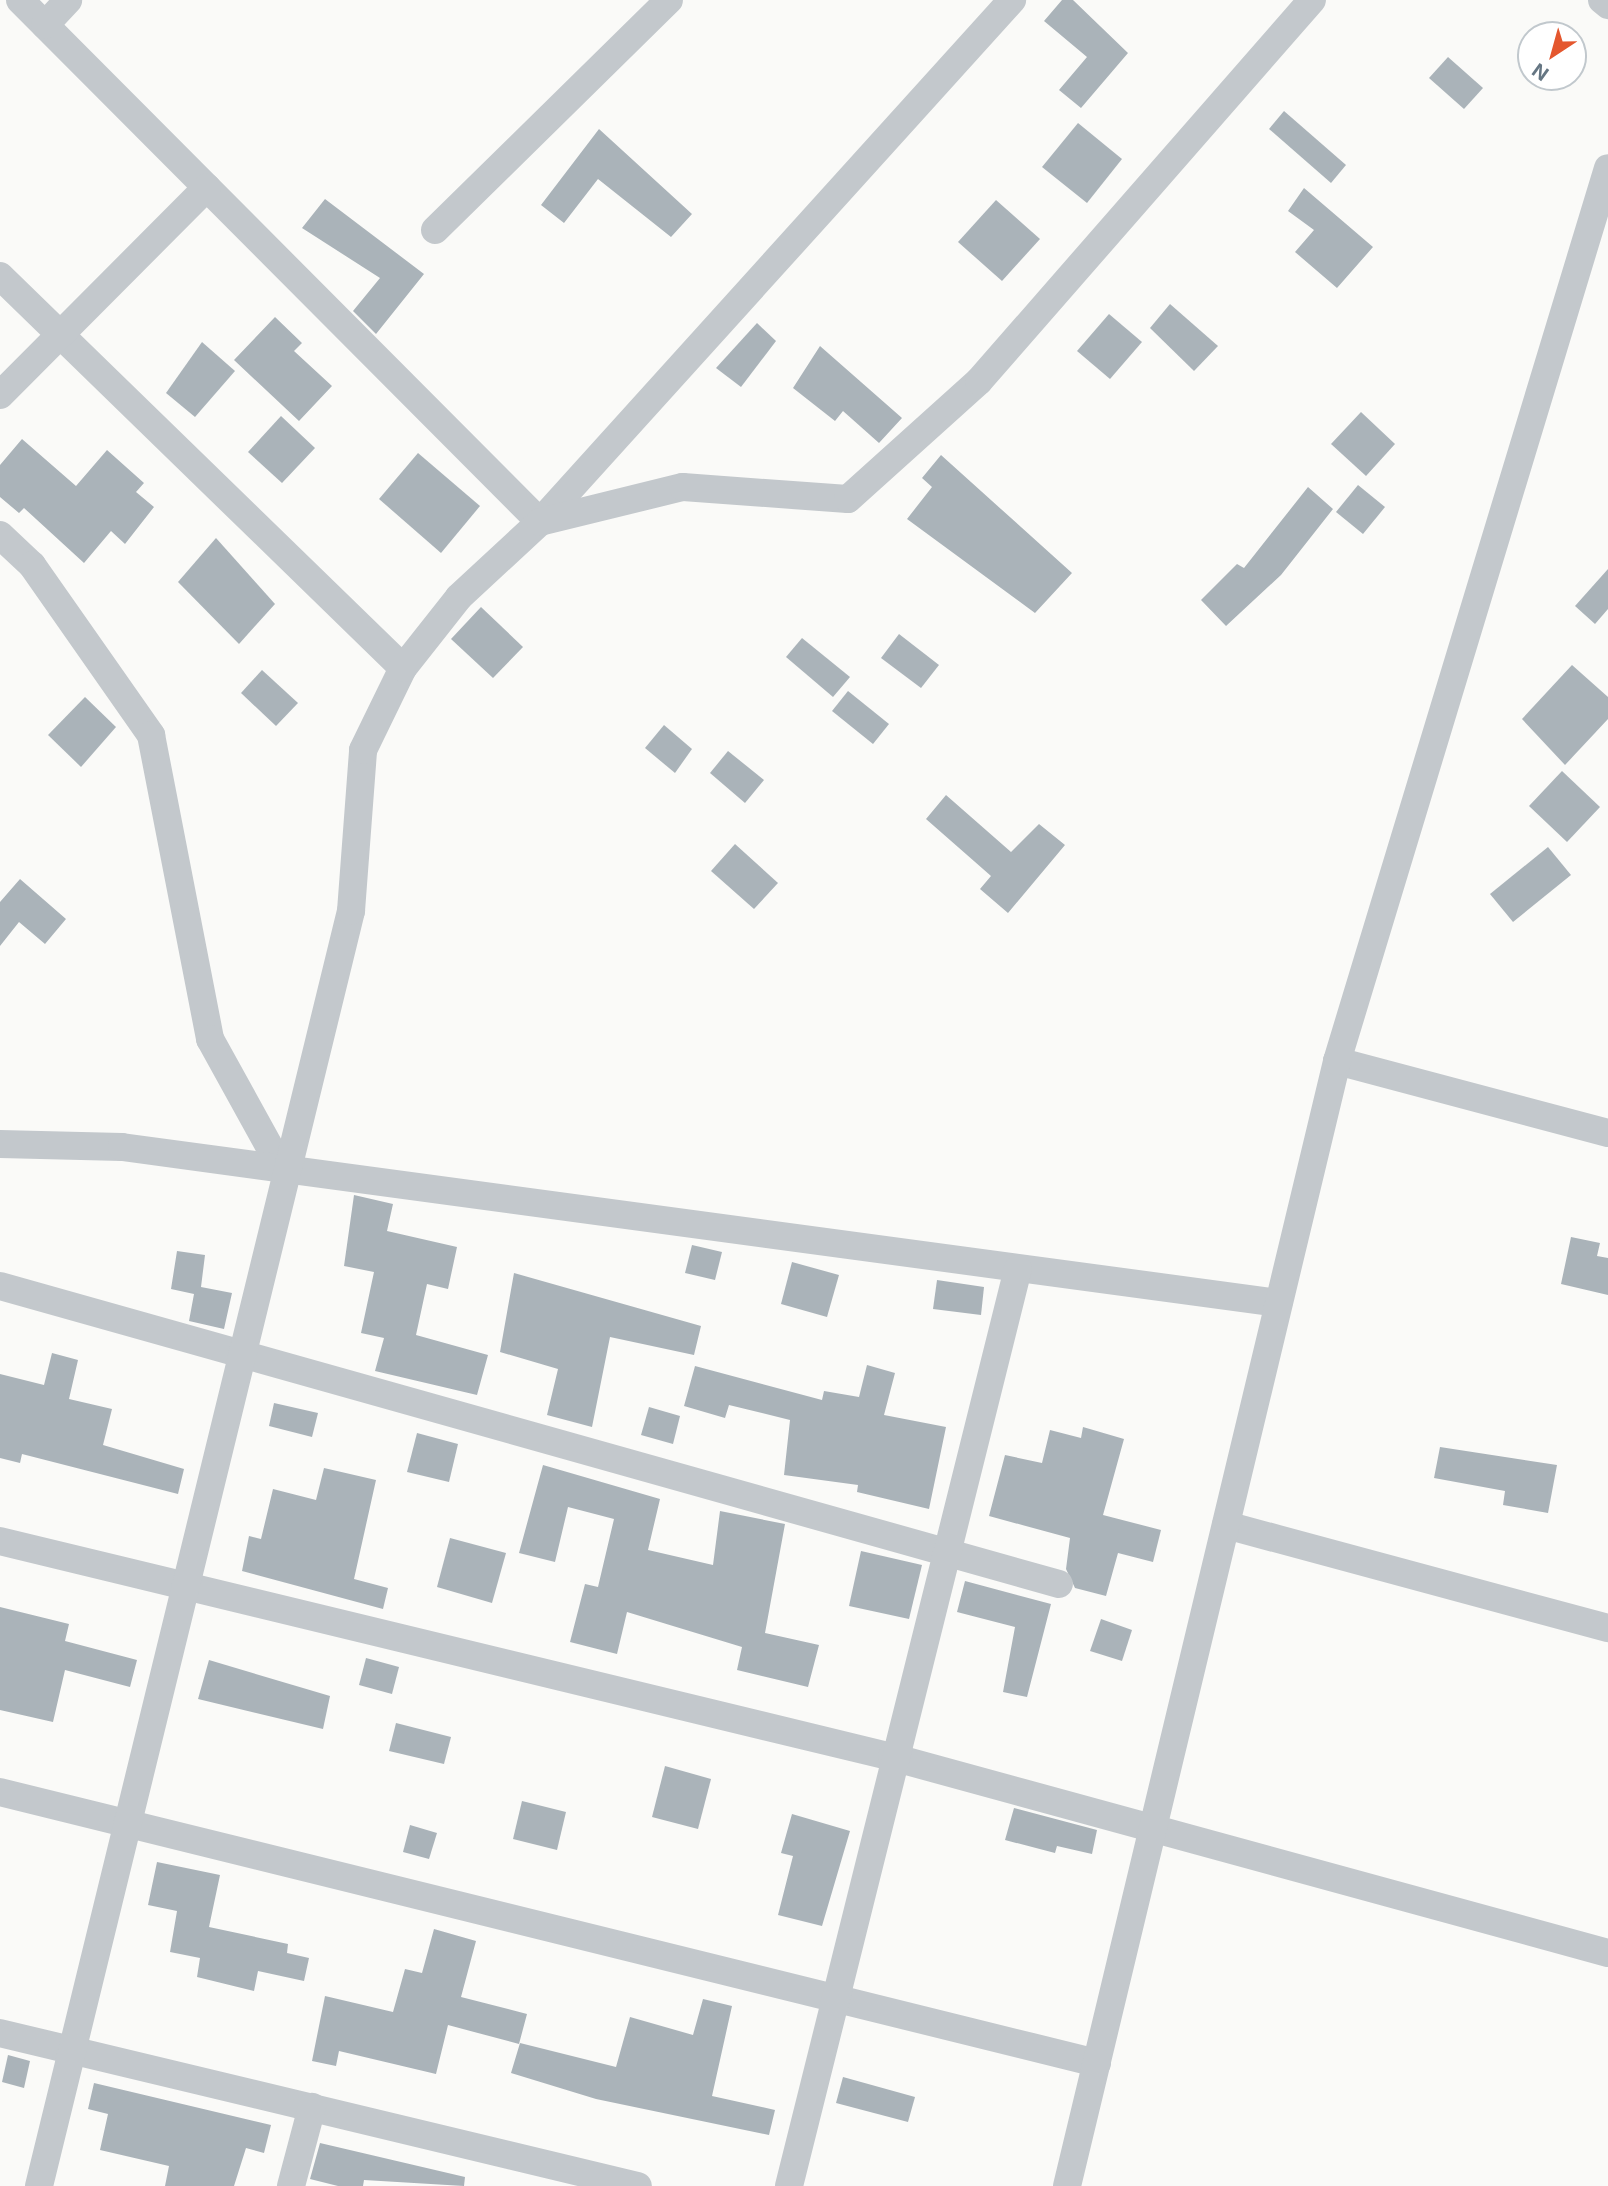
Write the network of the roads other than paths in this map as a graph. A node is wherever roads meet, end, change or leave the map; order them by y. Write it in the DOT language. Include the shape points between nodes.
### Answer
graph roads {
  1 [pos="20,0"];
  2 [pos="68,0"];
  3 [pos="668,0"];
  4 [pos="1012,0"];
  5 [pos="1312,0"];
  6 [pos="1602,0"];
  7 [pos="1608,5"];
  8 [pos="45,25"];
  9 [pos="1608,168"];
  10 [pos="206,187"];
  11 [pos="435,230"];
  12 [pos="0,276"];
  13 [pos="60,334"];
  14 [pos="0,394"];
  15 [pos="540,522"];
  16 [pos="0,535"];
  17 [pos="403,668"];
  18 [pos="1337,1061"];
  19 [pos="1608,1133"];
  20 [pos="0,1144"];
  21 [pos="283,1171"];
  22 [pos="1018,1269"];
  23 [pos="0,1286"];
  24 [pos="1279,1303"];
  25 [pos="239,1353"];
  26 [pos="1226,1525"];
  27 [pos="0,1541"];
  28 [pos="947,1552"];
  29 [pos="1059,1584"];
  30 [pos="184,1586"];
  31 [pos="1608,1628"];
  32 [pos="892,1757"];
  33 [pos="0,1792"];
  34 [pos="127,1823"];
  35 [pos="1153,1828"];
  36 [pos="1608,1953"];
  37 [pos="832,1999"];
  38 [pos="0,2033"];
  39 [pos="72,2049"];
  40 [pos="1097,2063"];
  41 [pos="312,2107"];
  42 [pos="39,2186"];
  43 [pos="291,2186"];
  44 [pos="638,2186"];
  45 [pos="789,2186"];
  46 [pos="1067,2186"];
  1 -- 8 [label="street"];
  2 -- 8 [label="street"];
  3 -- 11 [label="street"];
  4 -- 15 [label="street"];
  5 -- 15 [label="street" via="979,381 848,499 683,487"];
  6 -- 7 [label="street"];
  8 -- 10 [label="street"];
  9 -- 18 [label="street"];
  10 -- 13 [label="street"];
  10 -- 15 [label="street"];
  12 -- 13 [label="street"];
  13 -- 14 [label="street"];
  13 -- 17 [label="street"];
  15 -- 17 [label="street" via="458,597"];
  16 -- 21 [label="street" via="32,565 151,735 210,1039"];
  17 -- 21 [label="street" via="363,750 351,911"];
  18 -- 19 [label="street"];
  18 -- 24 [label="street"];
  20 -- 21 [label="street" via="122,1147"];
  21 -- 22 [label="street"];
  21 -- 25 [label="street"];
  22 -- 24 [label="street"];
  22 -- 28 [label="street"];
  23 -- 25 [label="street"];
  24 -- 26 [label="street"];
  25 -- 28 [label="street"];
  25 -- 30 [label="street"];
  26 -- 31 [label="street"];
  26 -- 35 [label="street"];
  27 -- 30 [label="street"];
  28 -- 29 [label="street"];
  28 -- 32 [label="street"];
  30 -- 32 [label="street"];
  30 -- 34 [label="street"];
  32 -- 35 [label="street"];
  32 -- 37 [label="street"];
  33 -- 34 [label="street"];
  34 -- 37 [label="street"];
  34 -- 39 [label="street"];
  35 -- 36 [label="street"];
  35 -- 40 [label="street"];
  37 -- 40 [label="street"];
  37 -- 45 [label="street"];
  38 -- 39 [label="street"];
  39 -- 41 [label="street"];
  39 -- 42 [label="street"];
  40 -- 46 [label="street"];
  41 -- 43 [label="street"];
  41 -- 44 [label="street"];
}
